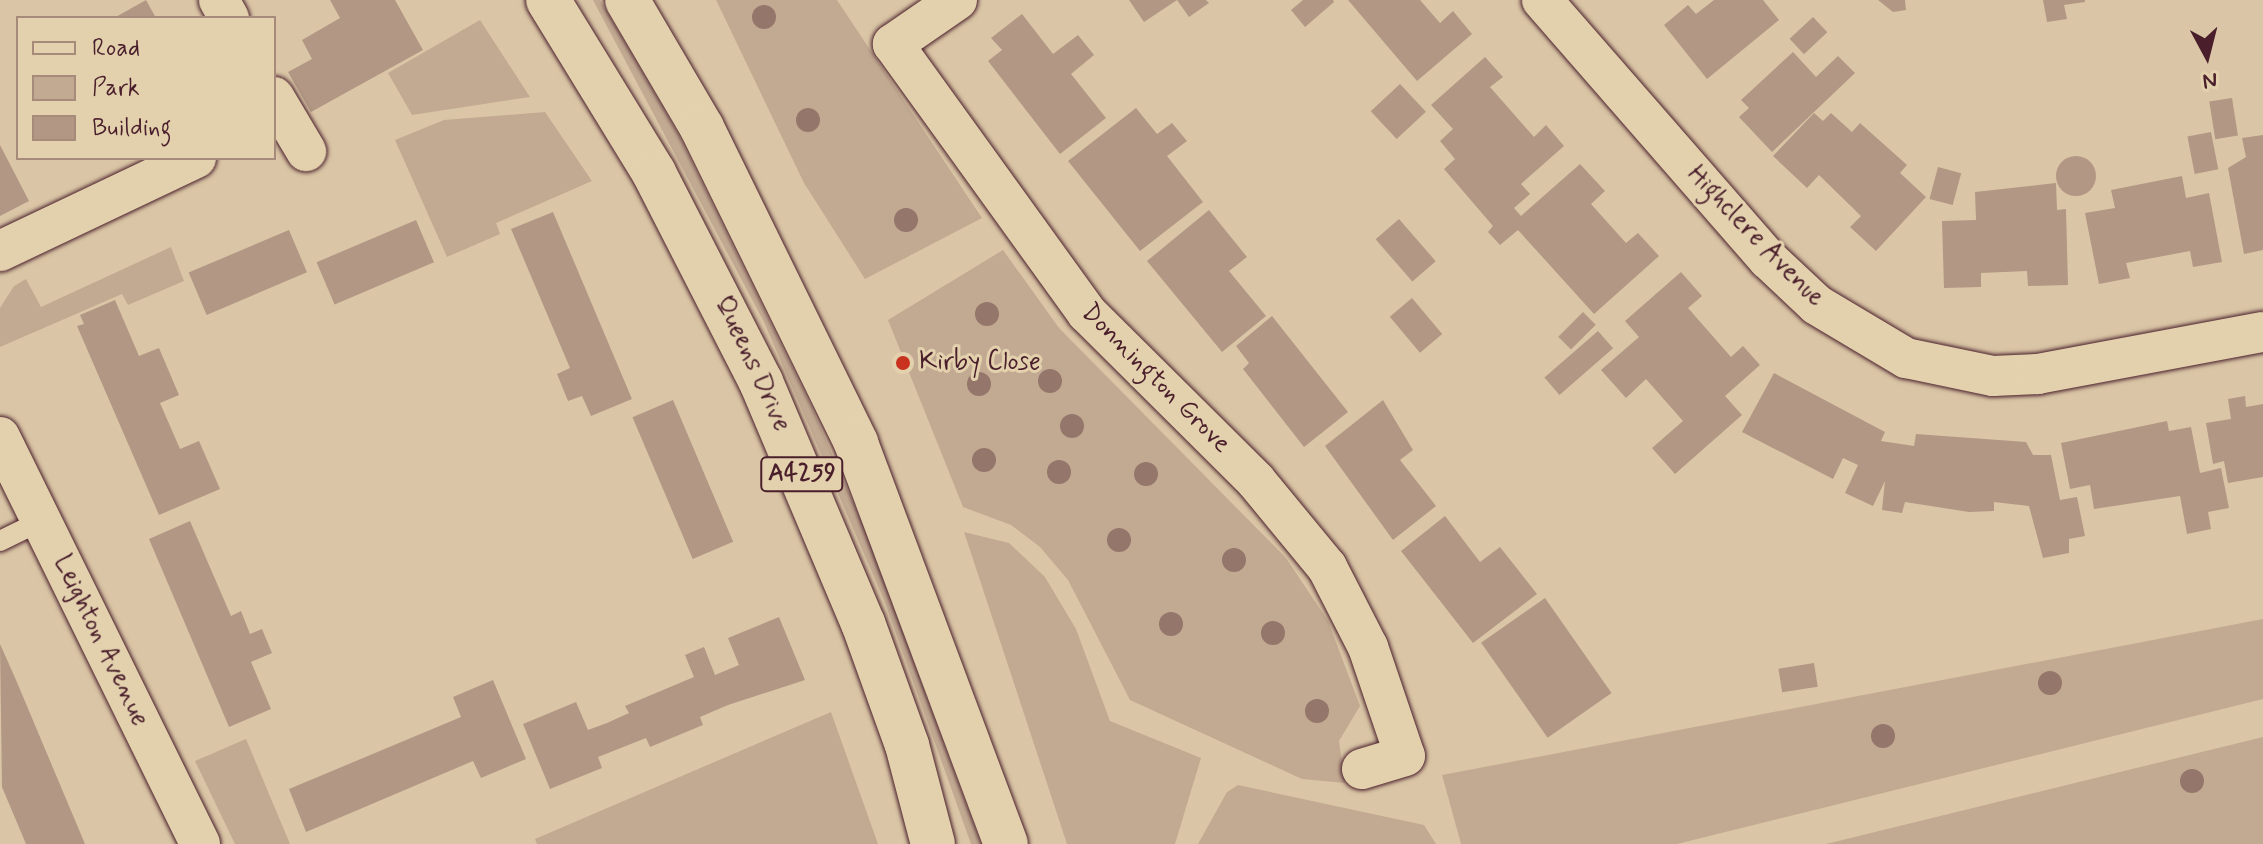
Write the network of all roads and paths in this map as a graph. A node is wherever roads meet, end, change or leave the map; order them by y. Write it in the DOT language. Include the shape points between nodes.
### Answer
graph roads {
  1 [pos="548,0"];
  2 [pos="627,0"];
  3 [pos="957,0"];
  4 [pos="1560,6"];
  5 [pos="278,111"];
  6 [pos="306,151"];
  7 [pos="192,160"];
  8 [pos="0,251"];
  9 [pos="2263,332"];
  10 [pos="0,437"];
  11 [pos="41,521"];
  12 [pos="0,541"];
  13 [pos="1362,769"];
  14 [pos="200,844"];
  15 [pos="933,844"];
  16 [pos="1006,844"];
  1 -- 15 [label="main road, Queens Drive / A4259" via="654,173 761,382 868,637"];
  2 -- 16 [label="main road, A4259" via="702,128 850,429 966,720"];
  3 -- 13 [label="street, Donnington Grove" via="893,44 1087,313 1256,481 1327,567 1368,647 1405,756"];
  4 -- 9 [label="street, Highclere Avenue" via="1768,259 1817,305 1906,358 1993,376 2038,374"];
  5 -- 6 [label="street"];
  7 -- 8 [label="street"];
  10 -- 11 [label="street, Leighton Avenue"];
  11 -- 12 [label="lane"];
  11 -- 14 [label="street, Leighton Avenue"];
}
